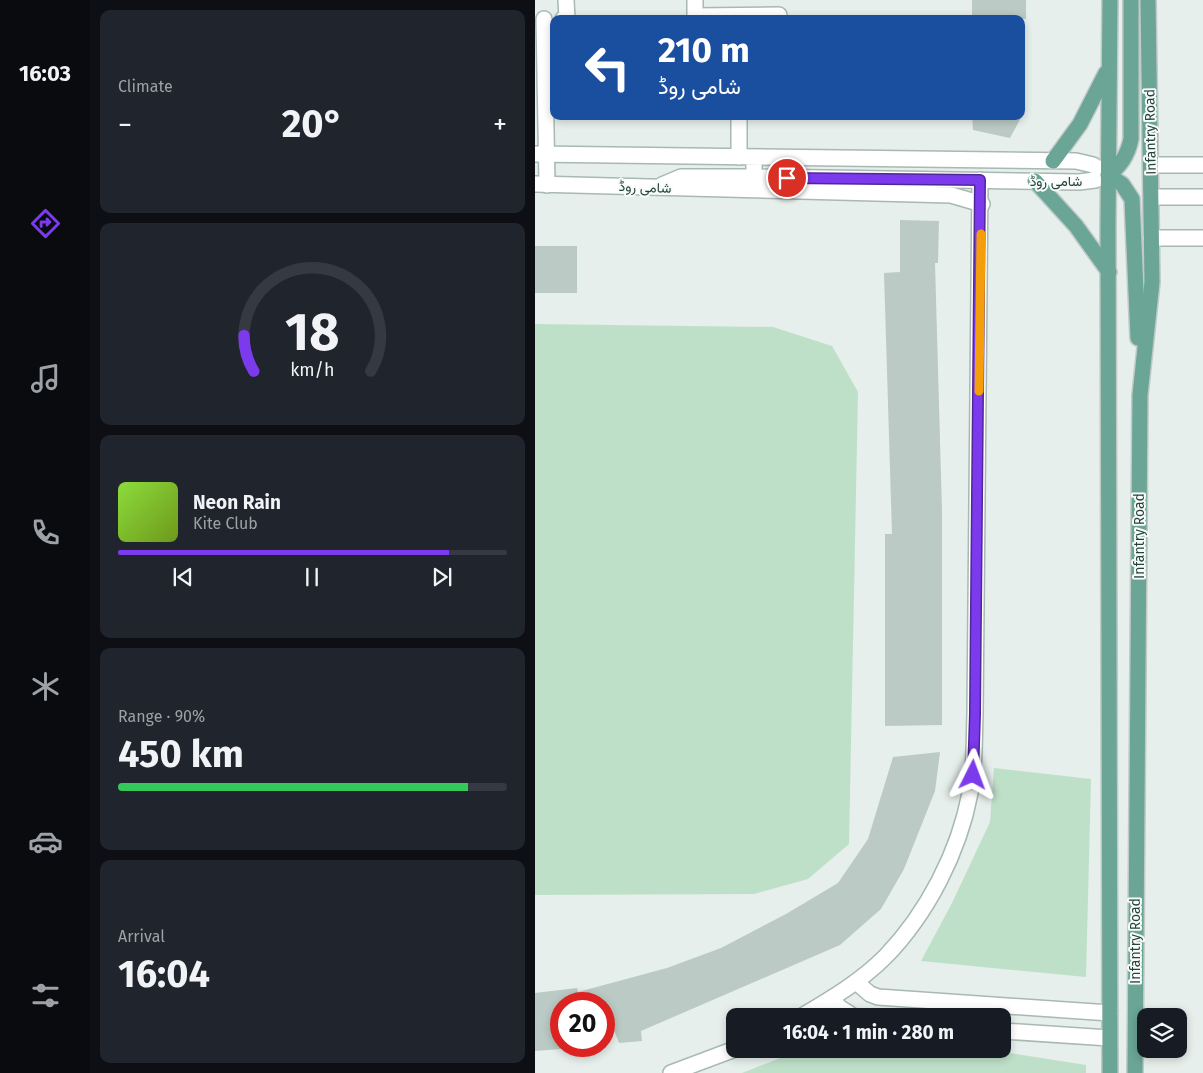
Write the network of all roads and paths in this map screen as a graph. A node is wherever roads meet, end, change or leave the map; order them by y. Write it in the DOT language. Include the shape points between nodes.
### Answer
graph roads {
  1 [pos="566,0"];
  2 [pos="695,0"];
  3 [pos="741,0"];
  4 [pos="1110,0"];
  5 [pos="1131,0"];
  6 [pos="1148,0"];
  7 [pos="779,11"];
  8 [pos="567,15"];
  9 [pos="695,15"];
  10 [pos="741,15"];
  11 [pos="754,15"];
  12 [pos="544,19"];
  13 [pos="1109,63"];
  14 [pos="545,94"];
  15 [pos="740,120"];
  16 [pos="540,154"];
  17 [pos="746,157"];
  18 [pos="1053,161"];
  19 [pos="1151,165"];
  20 [pos="1203,165"];
  21 [pos="1108,175"];
  22 [pos="754,177"];
  23 [pos="980,180"];
  24 [pos="1035,181"];
  25 [pos="541,184"];
  26 [pos="657,188"];
  27 [pos="1151,197"];
  28 [pos="1203,197"];
  29 [pos="982,204"];
  30 [pos="1151,238"];
  31 [pos="1203,238"];
  32 [pos="1109,272"];
  33 [pos="1140,395"];
  34 [pos="856,982"];
  35 [pos="832,998"];
  36 [pos="815,1008"];
  37 [pos="841,1008"];
  38 [pos="1110,1013"];
  39 [pos="1011,1032"];
  40 [pos="1109,1038"];
  41 [pos="726,1052"];
  42 [pos="671,1073"];
  43 [pos="1110,1073"];
  44 [pos="1135,1073"];
  1 -- 8 [label="street"];
  2 -- 9 [label="street"];
  3 -- 10 [label="street"];
  4 -- 13 [label="main road, Infantry Road"];
  5 -- 21 [label="main road" via="1131,139 1123,160"];
  6 -- 19 [label="main road, Infantry Road"];
  7 -- 11 [label="street"];
  12 -- 14 [label="street"];
  13 -- 18 [label="main road" via="1084,118"];
  13 -- 21 [label="main road, Infantry Road"];
  14 -- 16 [label="street"];
  15 -- 17 [label="street"];
  16 -- 17 [label="street, شامی روڈ"];
  16 -- 25 [label="street, شامی روڈ"];
  17 -- 18 [label="street, شامی روڈ"];
  17 -- 22 [label="street"];
  18 -- 21 [label="street, شامی روڈ" via="1085,162"];
  19 -- 20 [label="street"];
  19 -- 27 [label="main road, Infantry Road"];
  21 -- 24 [label="street, شامی روڈ" via="1087,182"];
  21 -- 32 [label="main road, Infantry Road"];
  21 -- 33 [label="main road" via="1122,184 1132,199 1134,211"];
  22 -- 23 [label="street, شامی روڈ"];
  22 -- 26 [label="street, شامی روڈ" via="681,177"];
  23 -- 24 [label="street, شامی روڈ"];
  23 -- 29 [label="street"];
  24 -- 32 [label="main road" via="1076,226"];
  25 -- 26 [label="street, شامی روڈ"];
  26 -- 29 [label="street, شامی روڈ" via="951,195"];
  27 -- 28 [label="street"];
  27 -- 30 [label="main road, Infantry Road"];
  29 -- 34 [label="street" via="973,775 954,849 937,884 895,946"];
  30 -- 31 [label="street"];
  30 -- 33 [label="main road, Infantry Road" via="1152,282"];
  32 -- 38 [label="main road, Infantry Road"];
  33 -- 44 [label="main road, Infantry Road"];
  34 -- 35 [label="street"];
  34 -- 38 [label="street" via="878,997"];
  35 -- 36 [label="street"];
  35 -- 37 [label="street"];
  38 -- 40 [label="main road, Infantry Road"];
  39 -- 40 [label="street"];
  40 -- 43 [label="main road, Infantry Road"];
  41 -- 42 [label="street"];
}
